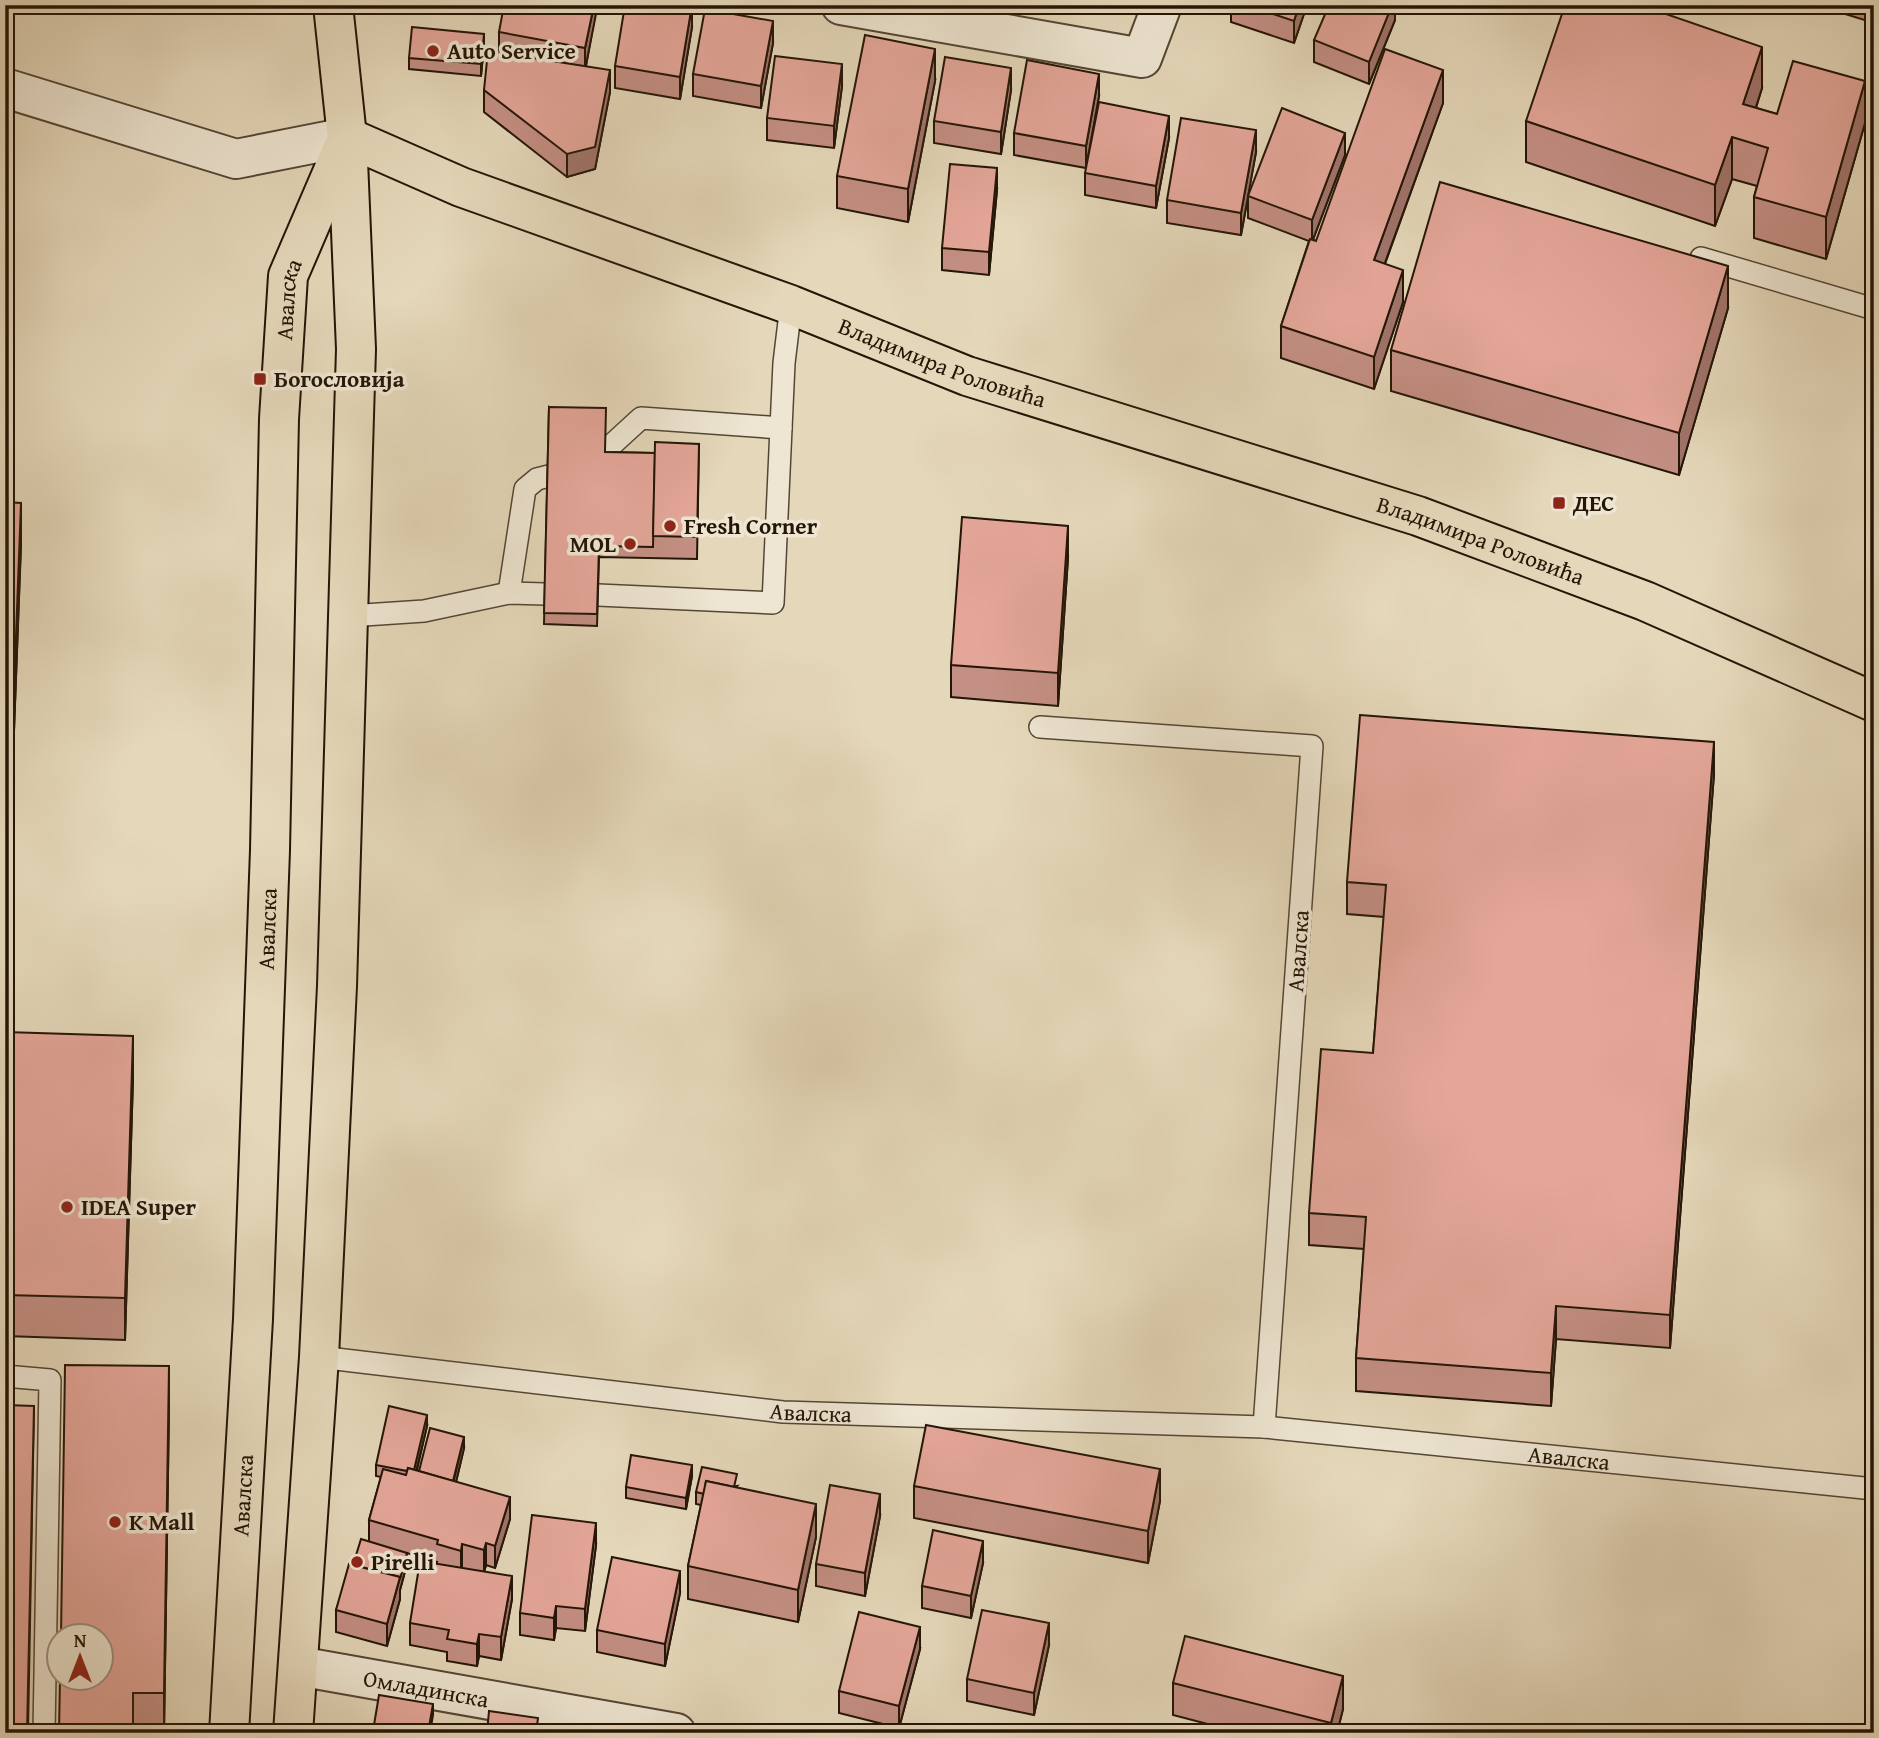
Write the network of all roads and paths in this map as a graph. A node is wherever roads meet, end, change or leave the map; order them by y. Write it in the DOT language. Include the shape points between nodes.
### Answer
graph roads {
  1 [pos="333,5"];
  2 [pos="841,5"];
  3 [pos="1162,5"];
  4 [pos="5,88"];
  5 [pos="347,137"];
  6 [pos="1678,251"];
  7 [pos="791,305"];
  8 [pos="1874,309"];
  9 [pos="781,428"];
  10 [pos="605,451"];
  11 [pos="549,477"];
  12 [pos="509,593"];
  13 [pos="545,594"];
  14 [pos="598,595"];
  15 [pos="349,616"];
  16 [pos="1874,702"];
  17 [pos="1040,727"];
  18 [pos="319,1357"];
  19 [pos="5,1376"];
  20 [pos="1264,1427"];
  21 [pos="1874,1489"];
  22 [pos="298,1666"];
  23 [pos="44,1733"];
  24 [pos="229,1733"];
  25 [pos="293,1733"];
  26 [pos="676,1733"];
  1 -- 5 [label="main road, Авалска"];
  2 -- 3 [label="street" via="1142,58"];
  4 -- 5 [label="street" via="236,159"];
  5 -- 7 [label="main road, Владимира Роловића" via="461,187"];
  5 -- 15 [label="main road, Авалска" via="356,349"];
  5 -- 24 [label="main road, Авалска" via="288,276 279,419 253,1319"];
  6 -- 8 [label="lane"];
  7 -- 9 [label="lane"];
  7 -- 16 [label="main road, Владимира Роловића" via="967,376 1418,516 1645,601"];
  9 -- 10 [label="lane" via="641,418"];
  9 -- 14 [label="lane" via="773,603"];
  11 -- 12 [label="lane" via="537,479 525,489"];
  12 -- 13 [label="lane"];
  12 -- 15 [label="lane" via="424,611"];
  15 -- 18 [label="main road, Авалска"];
  17 -- 20 [label="lane, Авалска" via="1312,746"];
  18 -- 20 [label="lane, Авалска" via="783,1412"];
  18 -- 22 [label="main road, Авалска"];
  19 -- 23 [label="lane" via="50,1380"];
  20 -- 21 [label="lane, Авалска"];
  22 -- 25 [label="main road, Авалска"];
  22 -- 26 [label="street, Омладинска"];
}
